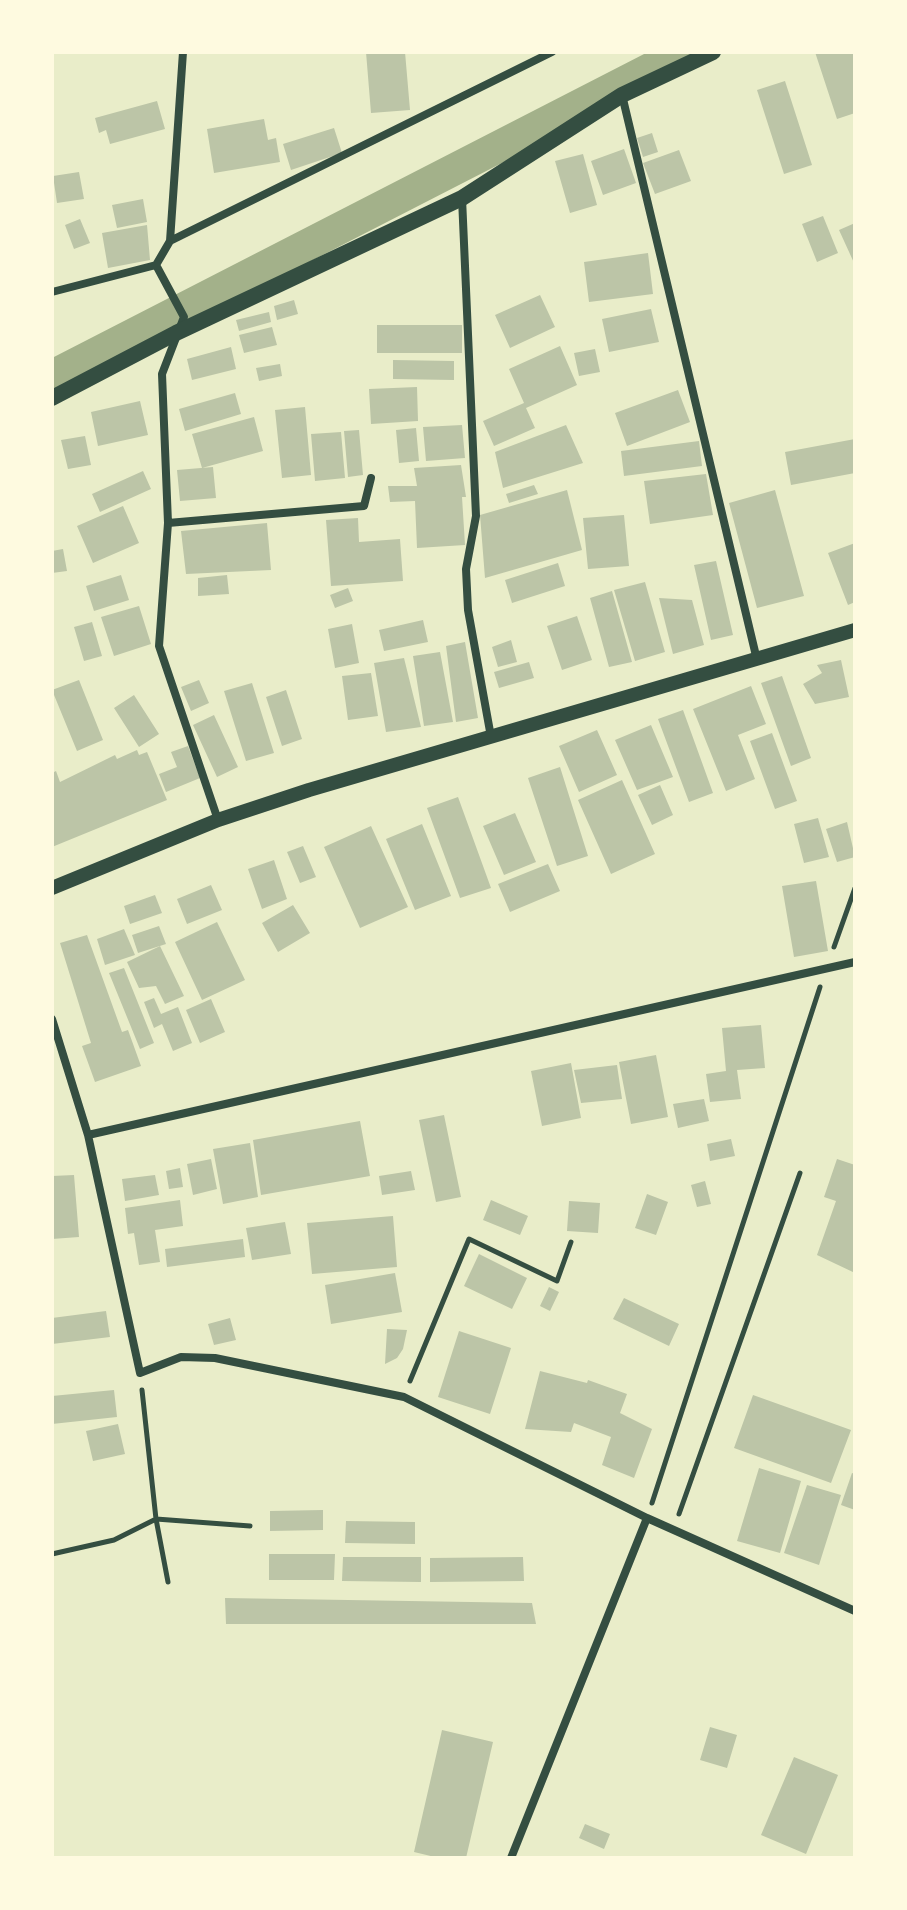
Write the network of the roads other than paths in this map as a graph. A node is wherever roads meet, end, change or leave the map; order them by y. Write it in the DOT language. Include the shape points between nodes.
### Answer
graph roads {
  1 [pos="183,52"];
  2 [pos="552,52"];
  3 [pos="713,52"];
  4 [pos="622,95"];
  5 [pos="462,198"];
  6 [pos="170,241"];
  7 [pos="156,265"];
  8 [pos="52,292"];
  9 [pos="176,333"];
  10 [pos="52,398"];
  11 [pos="371,478"];
  12 [pos="168,523"];
  13 [pos="855,630"];
  14 [pos="757,661"];
  15 [pos="491,737"];
  16 [pos="218,820"];
  17 [pos="52,888"];
  18 [pos="855,962"];
  19 [pos="52,1019"];
  20 [pos="88,1135"];
  21 [pos="647,1518"];
  22 [pos="855,1611"];
  23 [pos="511,1858"];
  1 -- 6 [label="street"];
  2 -- 6 [label="street"];
  3 -- 4 [label="main road"];
  4 -- 5 [label="main road"];
  4 -- 14 [label="street"];
  5 -- 9 [label="main road"];
  5 -- 15 [label="street" via="476,516 466,569 468,610"];
  6 -- 7 [label="street"];
  7 -- 8 [label="street"];
  7 -- 9 [label="street" via="184,317"];
  9 -- 10 [label="main road"];
  9 -- 12 [label="street" via="162,374"];
  11 -- 12 [label="street" via="364,506"];
  12 -- 16 [label="street" via="159,646"];
  13 -- 14 [label="street"];
  14 -- 15 [label="street"];
  15 -- 16 [label="street"];
  16 -- 17 [label="street"];
  18 -- 20 [label="street"];
  19 -- 20 [label="street"];
  20 -- 21 [label="street" via="140,1373 181,1357 215,1358 404,1397"];
  21 -- 22 [label="street"];
  21 -- 23 [label="street"];
}
